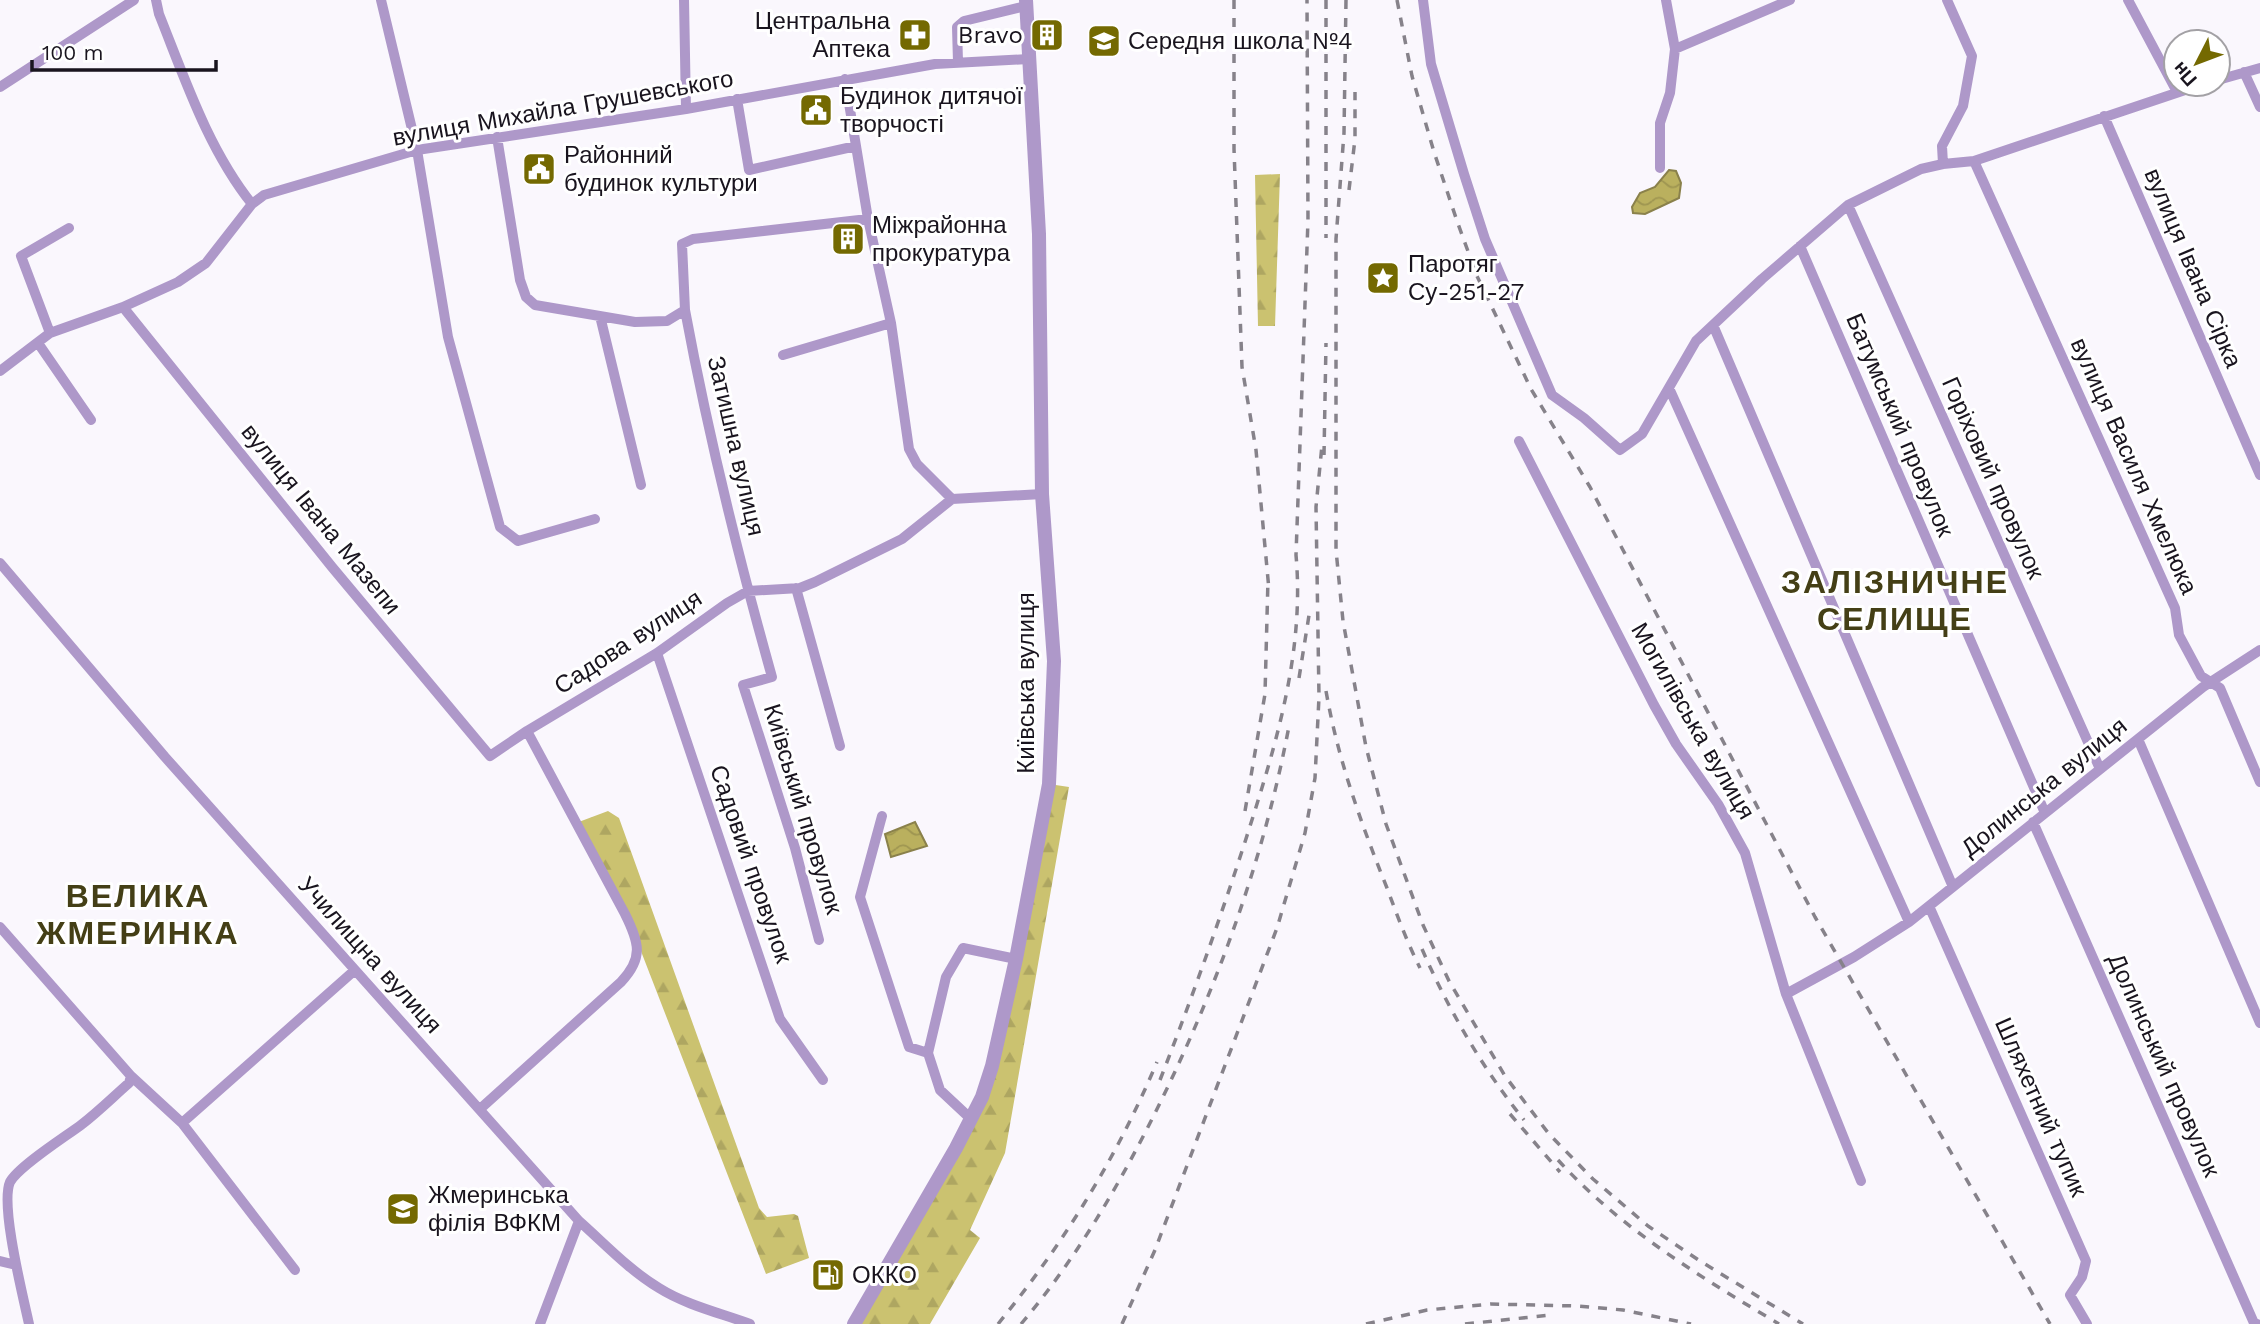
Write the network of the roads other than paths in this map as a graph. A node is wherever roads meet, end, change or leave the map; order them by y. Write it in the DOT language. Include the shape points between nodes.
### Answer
graph roads {
  1 [pos="134,0"];
  2 [pos="156,0"];
  3 [pos="381,0"];
  4 [pos="684,0"];
  5 [pos="1423,0"];
  6 [pos="1667,0"];
  7 [pos="1790,0"];
  8 [pos="1947,0"];
  9 [pos="2128,0"];
  10 [pos="1026,3"];
  11 [pos="1675,49"];
  12 [pos="1028,59"];
  13 [pos="958,62"];
  14 [pos="2162,64"];
  15 [pos="2260,68"];
  16 [pos="2244,72"];
  17 [pos="2232,76"];
  18 [pos="845,79"];
  19 [pos="0,87"];
  20 [pos="2162,97"];
  21 [pos="737,99"];
  22 [pos="2260,107"];
  23 [pos="686,109"];
  24 [pos="2104,116"];
  25 [pos="497,137"];
  26 [pos="856,146"];
  27 [pos="417,150"];
  28 [pos="1974,161"];
  29 [pos="1943,164"];
  30 [pos="1660,168"];
  31 [pos="252,204"];
  32 [pos="1848,205"];
  33 [pos="868,219"];
  34 [pos="69,228"];
  35 [pos="1800,246"];
  36 [pos="122,307"];
  37 [pos="685,310"];
  38 [pos="600,316"];
  39 [pos="891,323"];
  40 [pos="1713,326"];
  41 [pos="50,333"];
  42 [pos="37,343"];
  43 [pos="783,355"];
  44 [pos="0,371"];
  45 [pos="1669,388"];
  46 [pos="91,420"];
  47 [pos="1519,441"];
  48 [pos="2260,475"];
  49 [pos="641,485"];
  50 [pos="1042,494"];
  51 [pos="952,499"];
  52 [pos="595,519"];
  53 [pos="0,564"];
  54 [pos="796,588"];
  55 [pos="748,591"];
  56 [pos="2260,650"];
  57 [pos="657,653"];
  58 [pos="2210,682"];
  59 [pos="527,731"];
  60 [pos="2138,739"];
  61 [pos="840,746"];
  62 [pos="490,756"];
  63 [pos="2100,769"];
  64 [pos="2260,782"];
  65 [pos="2045,813"];
  66 [pos="882,816"];
  67 [pos="2034,822"];
  68 [pos="1953,887"];
  69 [pos="1929,905"];
  70 [pos="1909,922"];
  71 [pos="0,927"];
  72 [pos="819,940"];
  73 [pos="1016,959"];
  74 [pos="355,970"];
  75 [pos="1786,994"];
  76 [pos="2260,1023"];
  77 [pos="928,1053"];
  78 [pos="131,1076"];
  79 [pos="823,1080"];
  80 [pos="480,1109"];
  81 [pos="971,1119"];
  82 [pos="182,1123"];
  83 [pos="1861,1181"];
  84 [pos="579,1221"];
  85 [pos="0,1261"];
  86 [pos="16,1265"];
  87 [pos="295,1270"];
  88 [pos="29,1324"];
  89 [pos="540,1324"];
  90 [pos="750,1324"];
  91 [pos="854,1324"];
  92 [pos="2087,1324"];
  93 [pos="2257,1324"];
  1 -- 19 [label="street"];
  2 -- 31 [label="street" via="191,95 232,180"];
  3 -- 27 [label="street"];
  4 -- 23 [label="street"];
  5 -- 45 [label="street" via="1431,64 1485,239 1552,395 1620,450 1642,434"];
  6 -- 11 [label="street"];
  7 -- 11 [label="street"];
  8 -- 29 [label="street" via="1972,56 1963,106 1942,146"];
  9 -- 14 [label="street"];
  10 -- 12 [label="street, Київська вулиця"];
  10 -- 13 [label="street" via="957,27"];
  11 -- 30 [label="street" via="1670,93 1660,122"];
  12 -- 13 [label="street, вулиця Михайла Грушевського"];
  12 -- 50 [label="street, Київська вулиця" via="1039,234"];
  13 -- 18 [label="street, вулиця Михайла Грушевського"];
  15 -- 16 [label="street"];
  16 -- 17 [label="street"];
  16 -- 22 [label="street"];
  18 -- 21 [label="street, вулиця Михайла Грушевського"];
  18 -- 26 [label="street"];
  20 -- 24 [label="street"];
  21 -- 23 [label="street, вулиця Михайла Грушевського"];
  21 -- 26 [label="street" via="749,170"];
  23 -- 25 [label="street, вулиця Михайла Грушевського"];
  24 -- 28 [label="street"];
  24 -- 48 [label="street, вулиця Івана Сірка"];
  25 -- 27 [label="street, вулиця Михайла Грушевського"];
  25 -- 38 [label="street" via="526,297 535,305"];
  26 -- 33 [label="street"];
  27 -- 31 [label="street, вулиця Михайла Грушевського" via="264,195"];
  27 -- 52 [label="street" via="447,337 500,527 518,541"];
  28 -- 29 [label="street"];
  28 -- 58 [label="street, вулиця Василя Хмелюка" via="2175,608 2179,635 2201,676"];
  29 -- 32 [label="street" via="1921,169"];
  31 -- 36 [label="street, вулиця Михайла Грушевського" via="206,263 178,282"];
  32 -- 35 [label="street"];
  32 -- 63 [label="street, Горіховий провулок"];
  33 -- 37 [label="street, Затишна вулиця" via="682,244"];
  33 -- 39 [label="street"];
  34 -- 41 [label="street" via="21,256"];
  35 -- 40 [label="street"];
  35 -- 65 [label="street, Батумський провулок"];
  36 -- 41 [label="street, вулиця Михайла Грушевського"];
  36 -- 62 [label="street, вулиця Івана Мазепи"];
  37 -- 38 [label="street" via="667,321"];
  37 -- 55 [label="street, Затишна вулиця"];
  38 -- 49 [label="street"];
  39 -- 43 [label="street"];
  39 -- 51 [label="street" via="909,449 917,464"];
  40 -- 45 [label="street" via="1696,341"];
  40 -- 68 [label="street"];
  41 -- 42 [label="street, вулиця Михайла Грушевського"];
  42 -- 44 [label="street, вулиця Михайла Грушевського"];
  42 -- 46 [label="street"];
  45 -- 70 [label="street"];
  47 -- 75 [label="street, Могилівська вулиця" via="1654,705 1745,853"];
  50 -- 51 [label="street"];
  50 -- 73 [label="street, Київська вулиця" via="1054,661 1052,757"];
  51 -- 54 [label="street, Садова вулиця" via="891,545"];
  53 -- 74 [label="street, Училищна вулиця"];
  54 -- 55 [label="street, Садова вулиця"];
  54 -- 61 [label="street"];
  55 -- 57 [label="street, Садова вулиця"];
  55 -- 72 [label="street, Київський провулок" via="772,677 743,685"];
  56 -- 58 [label="street, Долинська вулиця"];
  57 -- 59 [label="street, Садова вулиця"];
  57 -- 79 [label="street, Садовий провулок" via="780,1019"];
  58 -- 60 [label="street, Долинська вулиця"];
  58 -- 64 [label="street, вулиця Василя Хмелюка" via="2220,688"];
  59 -- 62 [label="street, Садова вулиця"];
  59 -- 80 [label="street" via="632,928 637,954 621,982"];
  60 -- 63 [label="street, Долинська вулиця"];
  60 -- 76 [label="street"];
  63 -- 65 [label="street, Долинська вулиця"];
  65 -- 67 [label="street, Долинська вулиця"];
  66 -- 77 [label="street" via="860,897 909,1047"];
  67 -- 68 [label="street, Долинська вулиця"];
  67 -- 93 [label="street, Долинський провулок"];
  68 -- 69 [label="street, Долинська вулиця"];
  69 -- 70 [label="street, Долинська вулиця"];
  69 -- 92 [label="street, Шляхетний тупик" via="2086,1261 2070,1295"];
  70 -- 75 [label="street, Долинська вулиця"];
  71 -- 78 [label="street"];
  73 -- 77 [label="street" via="962,948 946,978"];
  73 -- 81 [label="street, Київська вулиця" via="992,1066"];
  74 -- 80 [label="street, Училищна вулиця"];
  74 -- 82 [label="street"];
  75 -- 83 [label="street, Могилівська вулиця"];
  77 -- 81 [label="street" via="940,1090"];
  78 -- 82 [label="street"];
  78 -- 86 [label="street" via="129,1083 9,1183 7,1210"];
  80 -- 84 [label="street, Училищна вулиця"];
  81 -- 91 [label="street, Київська вулиця"];
  82 -- 87 [label="street"];
  84 -- 89 [label="street"];
  84 -- 90 [label="street, Училищна вулиця" via="660,1289"];
  85 -- 86 [label="street"];
  86 -- 88 [label="street"];
}
